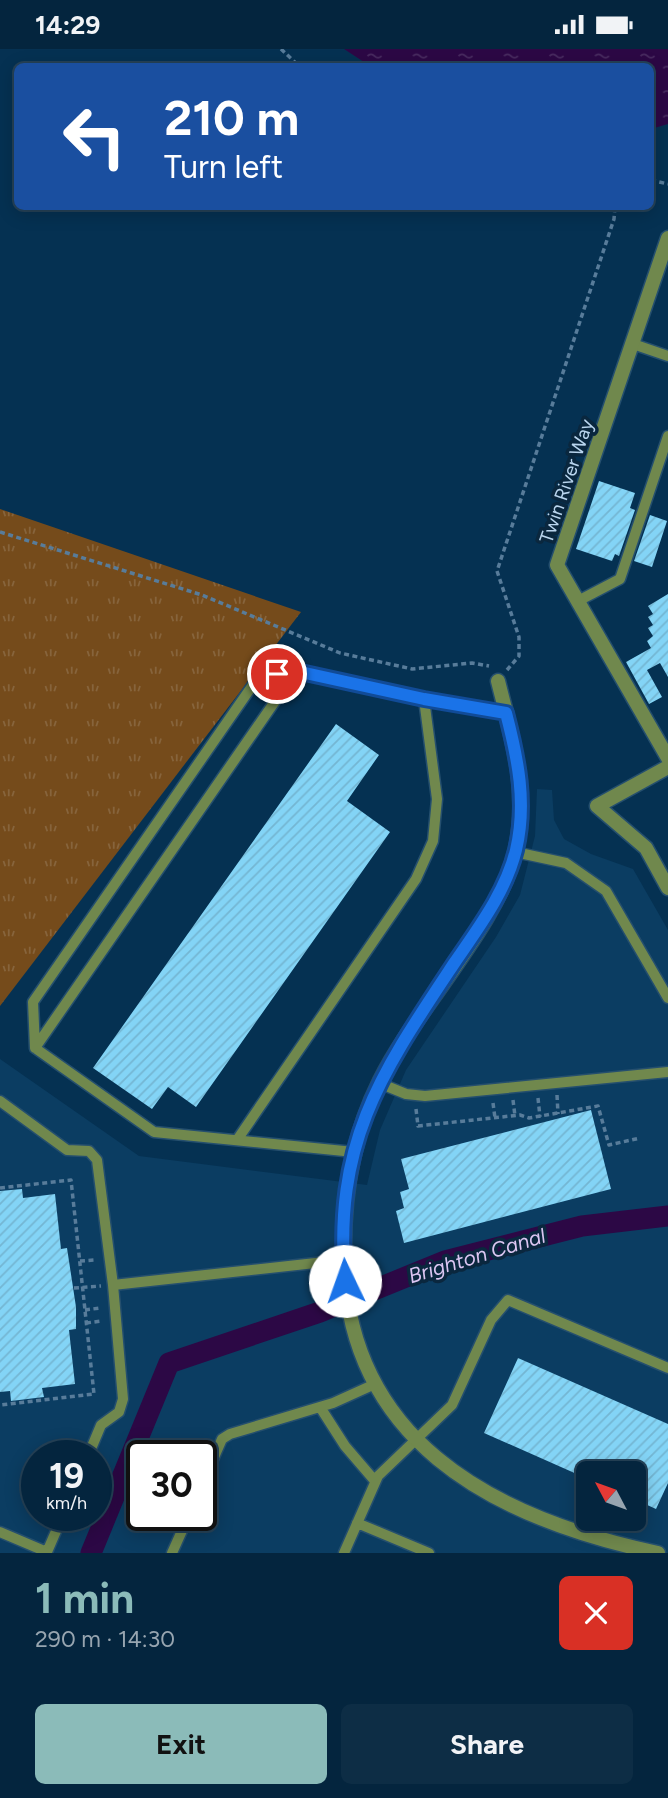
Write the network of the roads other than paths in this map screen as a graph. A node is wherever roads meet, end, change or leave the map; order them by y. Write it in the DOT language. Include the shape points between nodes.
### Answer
graph roads {
  1 [pos="668,238"];
  2 [pos="633,344"];
  3 [pos="668,356"];
  4 [pos="668,436"];
  5 [pos="578,601"];
  6 [pos="296,671"];
  7 [pos="498,681"];
  8 [pos="424,699"];
  9 [pos="506,713"];
  10 [pos="668,758"];
  11 [pos="668,767"];
  12 [pos="515,852"];
  13 [pos="668,888"];
  14 [pos="668,998"];
  15 [pos="34,1048"];
  16 [pos="668,1072"];
  17 [pos="379,1083"];
  18 [pos="0,1101"];
  19 [pos="237,1140"];
  20 [pos="354,1152"];
  21 [pos="343,1260"];
  22 [pos="114,1285"];
  23 [pos="668,1368"];
  24 [pos="375,1384"];
  25 [pos="320,1407"];
  26 [pos="95,1440"];
  27 [pos="415,1441"];
  28 [pos="217,1450"];
  29 [pos="375,1481"];
  30 [pos="357,1523"];
  31 [pos="56,1531"];
  32 [pos="182,1531"];
  33 [pos="0,1532"];
  34 [pos="173,1553"];
  35 [pos="344,1553"];
  36 [pos="429,1553"];
  37 [pos="658,1553"];
  1 -- 2 [label="street, Twin River Way"];
  2 -- 3 [label="lane"];
  2 -- 5 [label="street, Twin River Way" via="557,565"];
  4 -- 5 [label="lane" via="620,579"];
  5 -- 10 [label="street, Twin River Way"];
  6 -- 8 [label="lane"];
  6 -- 15 [label="lane"];
  6 -- 15 [label="lane" via="259,676 243,698 33,1002"];
  7 -- 9 [label="street"];
  8 -- 9 [label="lane"];
  8 -- 19 [label="lane" via="437,799 433,841 416,879"];
  9 -- 12 [label="street" via="521,787"];
  11 -- 13 [label="street" via="597,806 646,848"];
  12 -- 14 [label="lane" via="566,863 606,891"];
  12 -- 17 [label="street" via="496,899 405,1034"];
  15 -- 19 [label="lane" via="154,1132"];
  16 -- 17 [label="lane" via="435,1096 406,1094"];
  17 -- 20 [label="street"];
  18 -- 22 [label="lane" via="67,1150 89,1151 97,1160"];
  19 -- 20 [label="lane"];
  20 -- 21 [label="street" via="344,1211"];
  21 -- 22 [label="lane"];
  21 -- 24 [label="street" via="350,1315"];
  22 -- 26 [label="lane" via="123,1399 119,1412 101,1425"];
  23 -- 27 [label="lane" via="508,1300 491,1320 452,1405"];
  24 -- 25 [label="lane"];
  24 -- 27 [label="street"];
  25 -- 28 [label="lane" via="222,1439"];
  25 -- 29 [label="lane"];
  27 -- 29 [label="lane"];
  27 -- 37 [label="street" via="466,1482 520,1511 585,1535"];
  29 -- 30 [label="lane"];
  30 -- 35 [label="lane"];
  30 -- 36 [label="lane"];
  31 -- 33 [label="lane" via="47,1552"];
  32 -- 34 [label="lane"];
}
